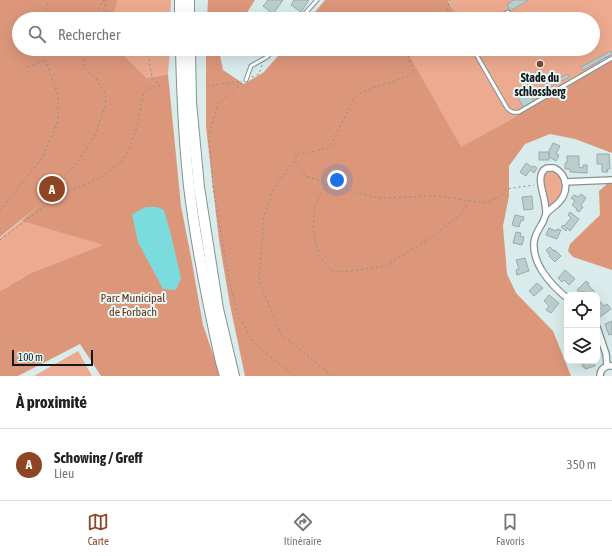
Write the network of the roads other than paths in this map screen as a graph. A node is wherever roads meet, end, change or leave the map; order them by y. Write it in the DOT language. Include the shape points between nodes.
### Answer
graph roads {
  1 [pos="180,0"];
  2 [pos="188,0"];
  3 [pos="317,0"];
  4 [pos="180,12"];
  5 [pos="189,12"];
  6 [pos="306,12"];
  7 [pos="181,56"];
  8 [pos="190,56"];
  9 [pos="268,56"];
  10 [pos="478,56"];
  11 [pos="612,58"];
  12 [pos="246,80"];
  13 [pos="612,180"];
  14 [pos="565,182"];
  15 [pos="546,214"];
  16 [pos="564,295"];
  17 [pos="597,328"];
  18 [pos="610,366"];
  19 [pos="225,376"];
  20 [pos="234,376"];
  21 [pos="600,376"];
  1 -- 4 [label="highway"];
  2 -- 5 [label="highway"];
  3 -- 6 [label="lane"];
  7 -- 19 [label="highway" via="189,187 201,267"];
  8 -- 20 [label="highway" via="191,102 199,187 218,309"];
  9 -- 12 [label="lane" via="251,66"];
  10 -- 11 [label="lane" via="507,108 514,113"];
  13 -- 14 [label="street"];
  14 -- 15 [label="street" via="560,202"];
  14 -- 15 [label="street" via="561,173 554,168 547,168 541,175 540,184"];
  15 -- 16 [label="street" via="534,241 534,251 540,268"];
  17 -- 18 [label="street"];
  18 -- 21 [label="street" via="603,369"];
}
